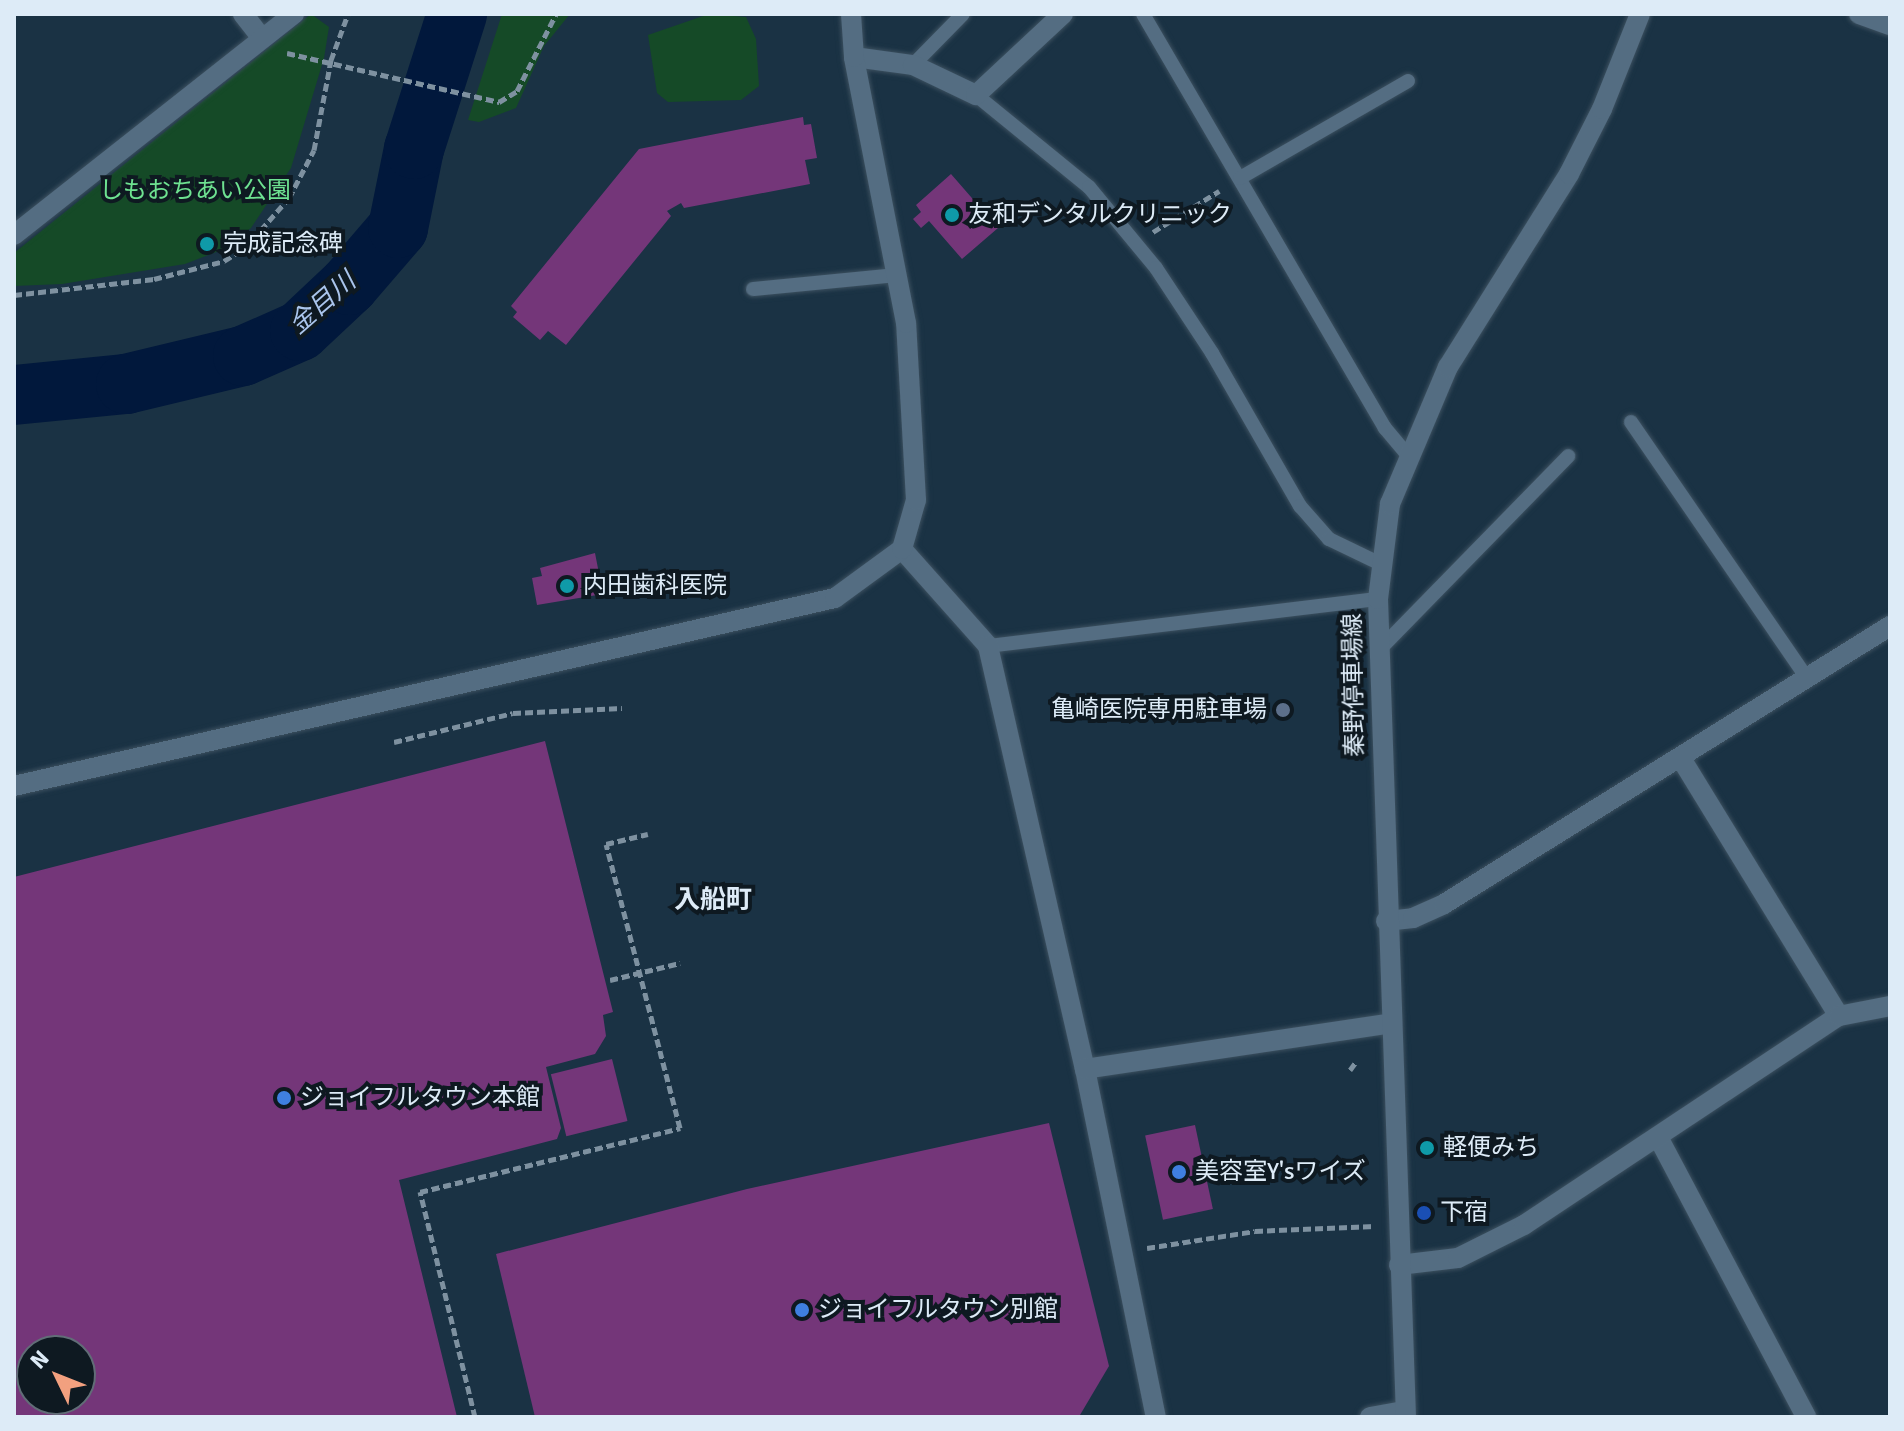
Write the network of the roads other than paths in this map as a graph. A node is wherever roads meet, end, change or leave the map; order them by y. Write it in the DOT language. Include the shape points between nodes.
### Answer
graph roads {
  1 [pos="243,14"];
  2 [pos="294,14"];
  3 [pos="851,14"];
  4 [pos="963,14"];
  5 [pos="1063,14"];
  6 [pos="1143,14"];
  7 [pos="1640,14"];
  8 [pos="1859,14"];
  9 [pos="1890,25"];
  10 [pos="260,36"];
  11 [pos="854,57"];
  12 [pos="913,65"];
  13 [pos="1408,81"];
  14 [pos="976,95"];
  15 [pos="1240,178"];
  16 [pos="14,235"];
  17 [pos="897,275"];
  18 [pos="753,289"];
  19 [pos="1631,422"];
  20 [pos="1408,455"];
  21 [pos="1568,456"];
  22 [pos="902,549"];
  23 [pos="1381,564"];
  24 [pos="1378,599"];
  25 [pos="1890,626"];
  26 [pos="988,646"];
  27 [pos="1379,650"];
  28 [pos="1808,680"];
  29 [pos="1682,760"];
  30 [pos="14,786"];
  31 [pos="1386,921"];
  32 [pos="1890,1006"];
  33 [pos="1839,1016"];
  34 [pos="1391,1023"];
  35 [pos="1085,1069"];
  36 [pos="1658,1137"];
  37 [pos="1399,1265"];
  38 [pos="1405,1414"];
  39 [pos="1156,1417"];
  40 [pos="1370,1417"];
  41 [pos="1806,1417"];
  1 -- 10 [label="street"];
  2 -- 10 [label="street"];
  3 -- 11 [label="street"];
  4 -- 12 [label="lane"];
  5 -- 14 [label="street"];
  6 -- 15 [label="lane"];
  7 -- 20 [label="street, 秦野停車場線" via="1569,174 1448,367"];
  8 -- 9 [label="street"];
  10 -- 16 [label="street"];
  11 -- 12 [label="street"];
  11 -- 17 [label="street"];
  12 -- 14 [label="street"];
  13 -- 15 [label="lane"];
  14 -- 23 [label="lane" via="1089,187 1136,243 1212,353 1300,506 1329,539"];
  15 -- 20 [label="lane" via="1385,428"];
  17 -- 18 [label="lane"];
  17 -- 22 [label="street" via="916,447 916,500"];
  19 -- 28 [label="lane"];
  20 -- 23 [label="street, 秦野停車場線" via="1390,504"];
  21 -- 27 [label="lane"];
  22 -- 26 [label="street"];
  22 -- 30 [label="street" via="835,598"];
  23 -- 24 [label="street, 秦野停車場線"];
  24 -- 26 [label="lane"];
  24 -- 27 [label="street, 秦野停車場線"];
  25 -- 28 [label="street"];
  26 -- 35 [label="street"];
  27 -- 31 [label="street, 秦野停車場線"];
  28 -- 29 [label="street"];
  29 -- 31 [label="street" via="1444,904 1413,918"];
  29 -- 33 [label="street"];
  31 -- 34 [label="street, 秦野停車場線"];
  32 -- 33 [label="street"];
  33 -- 36 [label="street"];
  34 -- 35 [label="street"];
  34 -- 37 [label="street, 秦野停車場線"];
  35 -- 39 [label="street"];
  36 -- 37 [label="street" via="1458,1258"];
  36 -- 41 [label="street"];
  37 -- 38 [label="street, 秦野停車場線"];
  38 -- 40 [label="street"];
}
